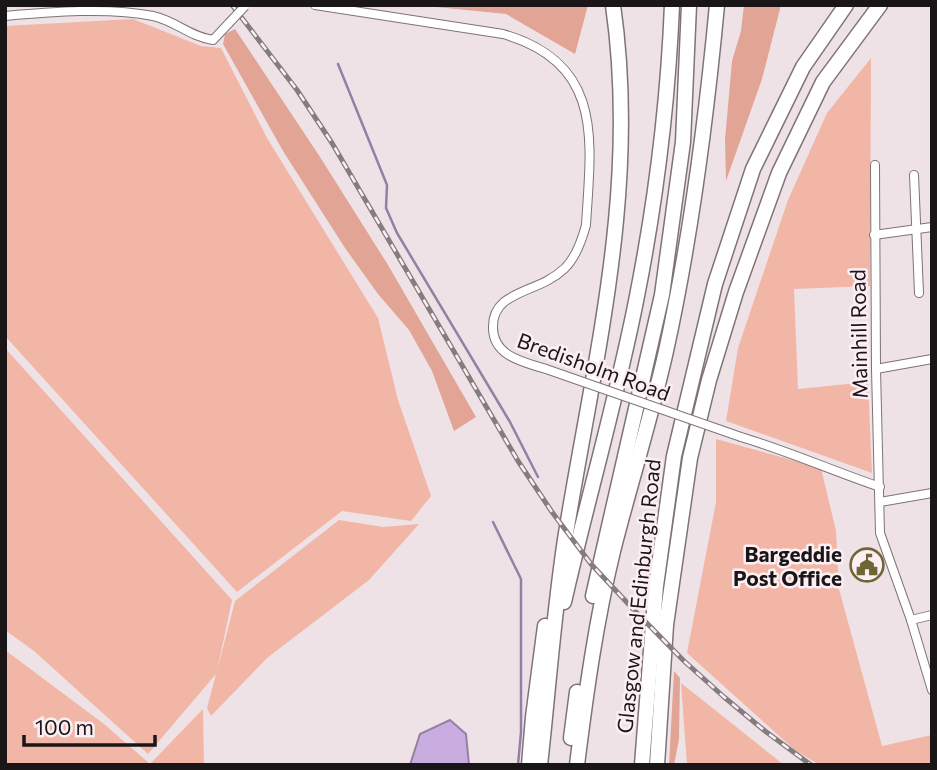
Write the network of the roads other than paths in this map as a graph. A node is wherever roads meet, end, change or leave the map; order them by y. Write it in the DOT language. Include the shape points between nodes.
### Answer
graph roads {
  1 [pos="245,5"];
  2 [pos="315,5"];
  3 [pos="613,5"];
  4 [pos="672,5"];
  5 [pos="689,5"];
  6 [pos="717,5"];
  7 [pos="846,5"];
  8 [pos="880,5"];
  9 [pos="5,16"];
  10 [pos="713,43"];
  11 [pos="874,166"];
  12 [pos="914,174"];
  13 [pos="932,227"];
  14 [pos="916,230"];
  15 [pos="874,235"];
  16 [pos="919,293"];
  17 [pos="932,359"];
  18 [pos="596,367"];
  19 [pos="876,369"];
  20 [pos="634,424"];
  21 [pos="880,487"];
  22 [pos="932,493"];
  23 [pos="880,502"];
  24 [pos="932,615"];
  25 [pos="912,620"];
  26 [pos="932,690"];
  27 [pos="548,691"];
  28 [pos="529,765"];
  29 [pos="540,765"];
  30 [pos="569,765"];
  31 [pos="577,765"];
  32 [pos="642,765"];
  33 [pos="657,765"];
  1 -- 9 [label="street, bridge" via="213,40 192,35 166,20 140,15 61,11"];
  2 -- 21 [label="street, Bredisholm Road, bridge" via="514,37 536,46 561,67 583,102 590,129 583,236 564,269 503,303 496,312 495,339 503,352"];
  3 -- 18 [label="highway" via="621,99 619,205"];
  4 -- 27 [label="highway" via="663,133 648,240 562,611"];
  5 -- 20 [label="highway" via="683,142 673,223"];
  6 -- 10 [label="highway"];
  7 -- 32 [label="highway, Glasgow and Edinburgh Road" via="803,67 753,169 715,284 674,456 656,586"];
  8 -- 33 [label="highway, Glasgow and Edinburgh Road" via="823,82 779,173 709,380 690,458 666,625"];
  10 -- 20 [label="highway" via="669,297"];
  10 -- 31 [label="highway" via="686,252 665,354 600,608"];
  11 -- 15 [label="street, Mainhill Road"];
  12 -- 14 [label="street"];
  13 -- 14 [label="street"];
  14 -- 15 [label="street"];
  14 -- 16 [label="street"];
  15 -- 19 [label="street, Mainhill Road"];
  17 -- 19 [label="street"];
  18 -- 27 [label="highway" via="554,608"];
  18 -- 28 [label="highway" via="557,540"];
  19 -- 21 [label="street, Mainhill Road"];
  20 -- 30 [label="highway" via="587,629"];
  21 -- 23 [label="street, Mainhill Road"];
  22 -- 23 [label="street"];
  23 -- 25 [label="street, Mainhill Road" via="881,537"];
  24 -- 25 [label="street"];
  25 -- 26 [label="street, Mainhill Road"];
  27 -- 29 [label="highway"];
}
